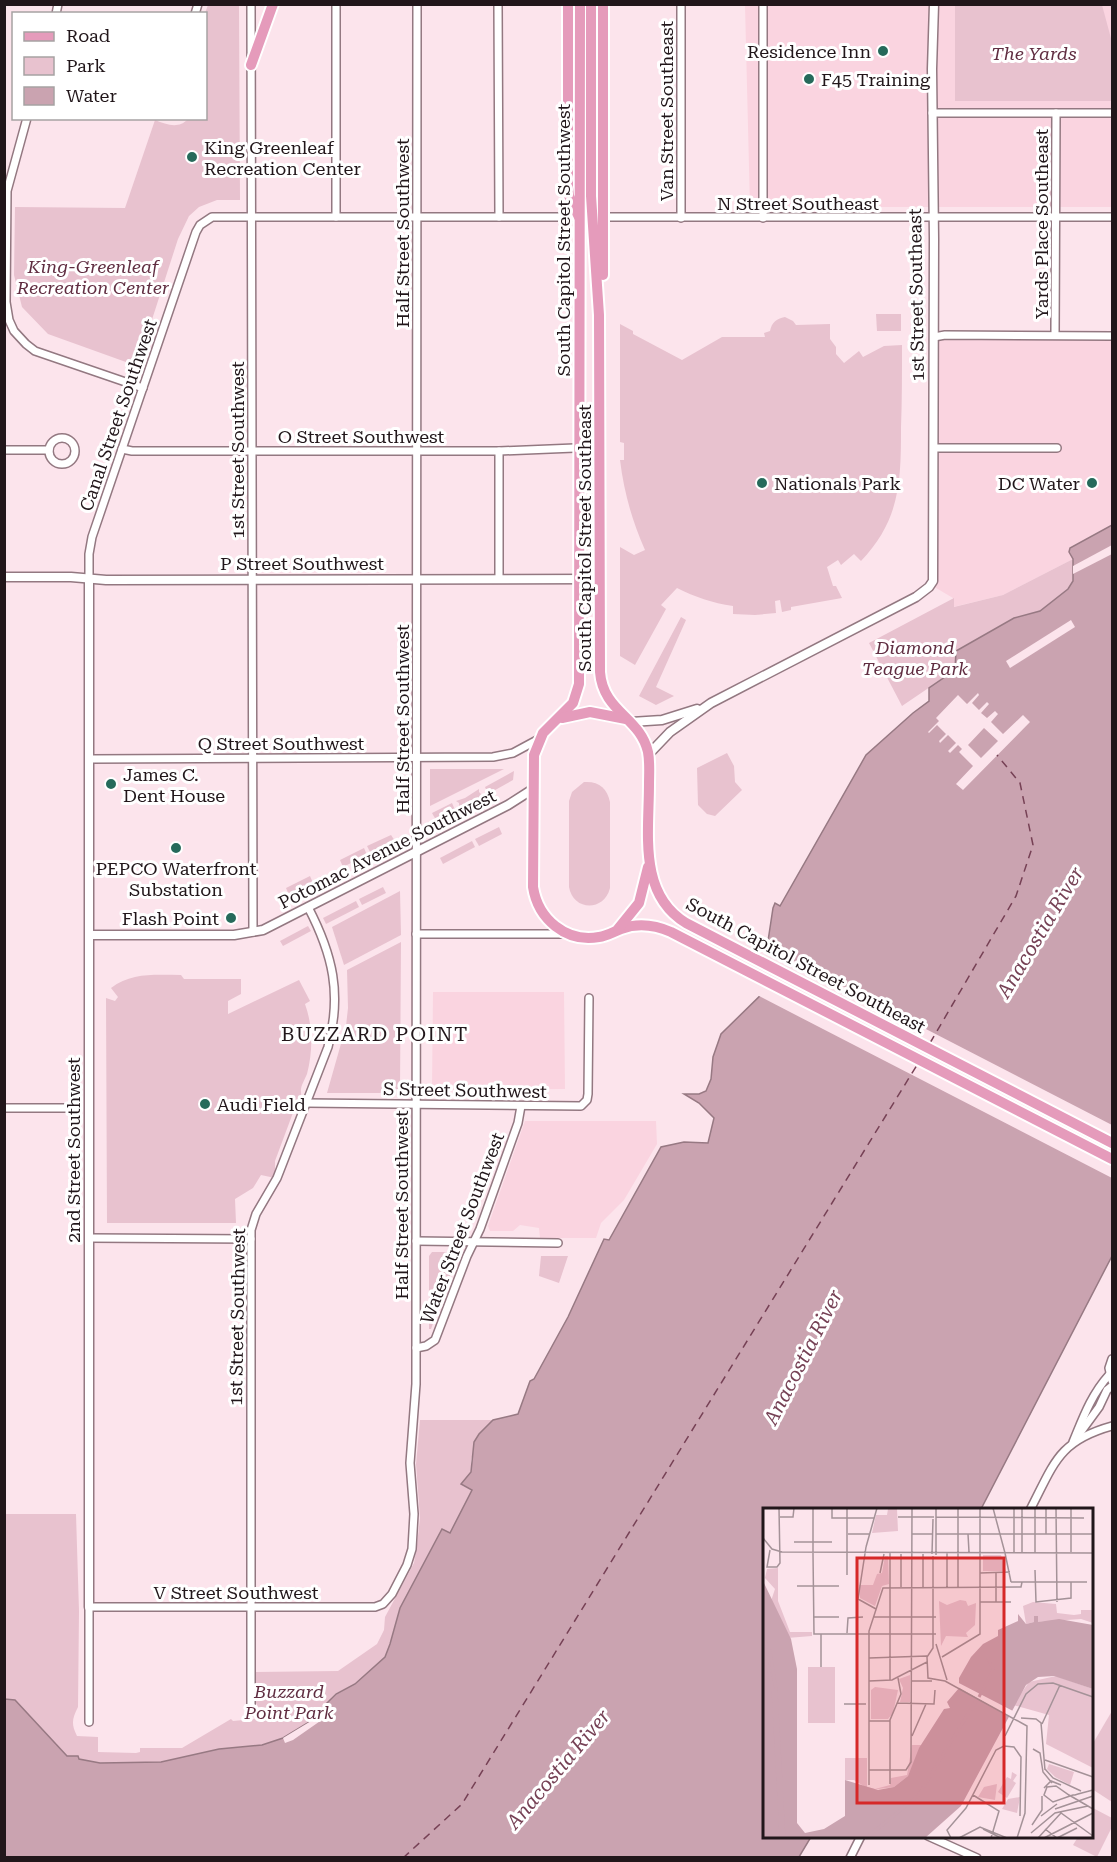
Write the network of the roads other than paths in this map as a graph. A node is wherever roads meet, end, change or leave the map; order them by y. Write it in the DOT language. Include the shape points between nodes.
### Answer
graph roads {
  1 [pos="251,4"];
  2 [pos="273,4"];
  3 [pos="336,4"];
  4 [pos="417,4"];
  5 [pos="498,4"];
  6 [pos="568,4"];
  7 [pos="580,4"];
  8 [pos="591,4"];
  9 [pos="603,4"];
  10 [pos="681,4"];
  11 [pos="763,4"];
  12 [pos="934,4"];
  13 [pos="251,65"];
  14 [pos="932,112"];
  15 [pos="1056,112"];
  16 [pos="1113,113"];
  17 [pos="26,120"];
  18 [pos="251,216"];
  19 [pos="336,217"];
  20 [pos="417,217"];
  21 [pos="499,217"];
  22 [pos="933,217"];
  23 [pos="1056,217"];
  24 [pos="1113,217"];
  25 [pos="579,218"];
  26 [pos="598,218"];
  27 [pos="681,218"];
  28 [pos="763,218"];
  29 [pos="197,229"];
  30 [pos="1055,335"];
  31 [pos="1113,336"];
  32 [pos="934,337"];
  33 [pos="143,388"];
  34 [pos="579,447"];
  35 [pos="599,447"];
  36 [pos="934,448"];
  37 [pos="1057,448"];
  38 [pos="122,449"];
  39 [pos="4,450"];
  40 [pos="48,450"];
  41 [pos="252,451"];
  42 [pos="417,451"];
  43 [pos="499,451"];
  44 [pos="4,577"];
  45 [pos="89,579"];
  46 [pos="252,579"];
  47 [pos="417,579"];
  48 [pos="499,579"];
  49 [pos="579,579"];
  50 [pos="599,579"];
  51 [pos="711,703"];
  52 [pos="556,720"];
  53 [pos="629,721"];
  54 [pos="540,738"];
  55 [pos="648,755"];
  56 [pos="417,757"];
  57 [pos="252,758"];
  58 [pos="90,759"];
  59 [pos="533,789"];
  60 [pos="417,852"];
  61 [pos="649,861"];
  62 [pos="308,907"];
  63 [pos="253,932"];
  64 [pos="616,932"];
  65 [pos="416,934"];
  66 [pos="568,934"];
  67 [pos="90,935"];
  68 [pos="590,998"];
  69 [pos="306,1103"];
  70 [pos="416,1105"];
  71 [pos="521,1106"];
  72 [pos="4,1108"];
  73 [pos="69,1108"];
  74 [pos="1113,1143"];
  75 [pos="1113,1160"];
  76 [pos="89,1238"];
  77 [pos="251,1239"];
  78 [pos="416,1241"];
  79 [pos="475,1241"];
  80 [pos="558,1243"];
  81 [pos="416,1348"];
  82 [pos="1113,1359"];
  83 [pos="1111,1378"];
  84 [pos="1113,1386"];
  85 [pos="1113,1426"];
  86 [pos="1073,1442"];
  87 [pos="1031,1508"];
  88 [pos="383,1604"];
  89 [pos="89,1607"];
  90 [pos="251,1607"];
  91 [pos="251,1712"];
  92 [pos="89,1722"];
  93 [pos="860,1838"];
  94 [pos="933,1838"];
  95 [pos="850,1857"];
  96 [pos="977,1857"];
  1 -- 13 [label="street, 1st Street Southwest"];
  2 -- 13 [label="main road"];
  3 -- 19 [label="street"];
  4 -- 20 [label="street, Half Street Southwest"];
  5 -- 21 [label="street"];
  6 -- 25 [label="main road" via="568,187"];
  7 -- 25 [label="main road, South Capitol Street Southwest"];
  8 -- 26 [label="main road"];
  9 -- 26 [label="main road"];
  10 -- 27 [label="street, Van Street Southeast"];
  11 -- 28 [label="street"];
  12 -- 14 [label="street, 1st Street Southeast"];
  13 -- 18 [label="street, 1st Street Southwest"];
  14 -- 15 [label="street"];
  14 -- 22 [label="street, 1st Street Southeast"];
  15 -- 16 [label="street"];
  15 -- 23 [label="street, Yards Place Southeast"];
  17 -- 33 [label="street" via="7,190 6,302 11,326 35,351"];
  18 -- 19 [label="street, N Street Southeast"];
  18 -- 29 [label="street, N Street Southeast" via="212,217"];
  18 -- 41 [label="street, 1st Street Southwest"];
  19 -- 20 [label="street, N Street Southeast"];
  20 -- 21 [label="street, N Street Southeast"];
  20 -- 42 [label="street, Half Street Southwest"];
  21 -- 25 [label="street, N Street Southeast"];
  22 -- 23 [label="street, N Street Southeast"];
  22 -- 28 [label="street, N Street Southeast"];
  22 -- 32 [label="street, 1st Street Southeast"];
  23 -- 24 [label="street, N Street Southeast"];
  23 -- 30 [label="street, Yards Place Southeast"];
  25 -- 26 [label="street, N Street Southeast"];
  25 -- 34 [label="main road, South Capitol Street Southwest"];
  26 -- 27 [label="street, N Street Southeast"];
  26 -- 35 [label="main road, South Capitol Street Southeast" via="603,280 599,315"];
  27 -- 28 [label="street, N Street Southeast"];
  29 -- 33 [label="street, Canal Street Southwest"];
  30 -- 31 [label="street"];
  30 -- 32 [label="street"];
  32 -- 36 [label="street, 1st Street Southeast"];
  33 -- 38 [label="street, Canal Street Southwest"];
  34 -- 35 [label="street, O Street Southwest"];
  34 -- 43 [label="street, O Street Southwest"];
  34 -- 49 [label="main road, South Capitol Street Southwest"];
  35 -- 50 [label="main road, South Capitol Street Southeast"];
  36 -- 37 [label="street"];
  36 -- 51 [label="street, 1st Street Southeast" via="932,585 916,597"];
  38 -- 41 [label="street, O Street Southwest"];
  38 -- 45 [label="street, Canal Street Southwest" via="92,540"];
  39 -- 40 [label="street"];
  40 -- 40 [label="street" via="51,459 63,464 72,460 76,452 71,440 63,437 52,442"];
  41 -- 42 [label="street, O Street Southwest"];
  41 -- 46 [label="street, 1st Street Southwest"];
  42 -- 43 [label="street, O Street Southwest"];
  42 -- 47 [label="street, Half Street Southwest"];
  43 -- 48 [label="street"];
  44 -- 45 [label="street, P Street Southwest"];
  45 -- 46 [label="street, P Street Southwest"];
  45 -- 58 [label="street, 2nd Street Southwest"];
  46 -- 47 [label="street, P Street Southwest"];
  46 -- 57 [label="street, 1st Street Southwest"];
  47 -- 48 [label="street, P Street Southwest"];
  47 -- 56 [label="street, Half Street Southwest"];
  48 -- 49 [label="street, P Street Southwest"];
  49 -- 50 [label="street, P Street Southwest"];
  49 -- 52 [label="main road, South Capitol Street Southwest" via="579,687 573,703"];
  50 -- 53 [label="main road, South Capitol Street Southeast" via="603,691"];
  51 -- 53 [label="street" via="662,720"];
  51 -- 55 [label="street" via="670,732"];
  52 -- 53 [label="main road" via="590,712"];
  52 -- 54 [label="main road, South Capitol Street Southwest"];
  53 -- 55 [label="main road, South Capitol Street Southeast" via="643,739"];
  54 -- 56 [label="street, Q Street Southwest" via="498,757"];
  54 -- 59 [label="main road, South Capitol Street Southwest" via="534,755"];
  55 -- 61 [label="main road, South Capitol Street Southeast"];
  56 -- 57 [label="street, Q Street Southwest"];
  56 -- 60 [label="street, Half Street Southwest"];
  57 -- 58 [label="street, Q Street Southwest"];
  57 -- 63 [label="street, 1st Street Southwest"];
  58 -- 67 [label="street, 2nd Street Southwest"];
  59 -- 60 [label="street, Potomac Avenue Southwest" via="508,806"];
  59 -- 66 [label="main road, South Capitol Street Southwest" via="534,893 546,918"];
  60 -- 62 [label="street, Potomac Avenue Southwest"];
  60 -- 65 [label="street, Half Street Southwest"];
  61 -- 64 [label="main road" via="639,903"];
  61 -- 74 [label="main road, South Capitol Street Southeast" via="656,892 679,919"];
  62 -- 63 [label="street, Potomac Avenue Southwest"];
  62 -- 69 [label="street, 1st Street Southwest" via="327,946 334,989 330,1038"];
  63 -- 67 [label="street, Potomac Avenue Southwest"];
  64 -- 66 [label="main road" via="594,938"];
  64 -- 75 [label="main road" via="635,926 658,927"];
  65 -- 66 [label="street"];
  65 -- 70 [label="street, Half Street Southwest"];
  67 -- 76 [label="street, 2nd Street Southwest"];
  68 -- 71 [label="street, S Street Southwest" via="585,1102 578,1106"];
  69 -- 70 [label="street, S Street Southwest"];
  69 -- 77 [label="street, 1st Street Southwest" via="278,1178 254,1219"];
  70 -- 71 [label="street, S Street Southwest"];
  70 -- 78 [label="street, Half Street Southwest"];
  71 -- 79 [label="street, Water Street Southwest"];
  72 -- 73 [label="street"];
  76 -- 77 [label="street"];
  76 -- 89 [label="street, 2nd Street Southwest"];
  77 -- 90 [label="street, 1st Street Southwest"];
  78 -- 79 [label="street"];
  78 -- 81 [label="street, Half Street Southwest"];
  79 -- 80 [label="street"];
  79 -- 81 [label="street, Water Street Southwest" via="435,1340"];
  81 -- 88 [label="street, Half Street Southwest" via="410,1463 412,1549 394,1591"];
  82 -- 83 [label="street" via="1109,1368"];
  83 -- 86 [label="street" via="1099,1386"];
  84 -- 86 [label="street"];
  85 -- 86 [label="street"];
  86 -- 87 [label="street" via="1056,1460"];
  88 -- 90 [label="street, V Street Southwest"];
  89 -- 90 [label="street, V Street Southwest"];
  89 -- 92 [label="street, 2nd Street Southwest"];
  90 -- 91 [label="street, 1st Street Southwest"];
  93 -- 95 [label="street"];
  94 -- 96 [label="street"];
}
